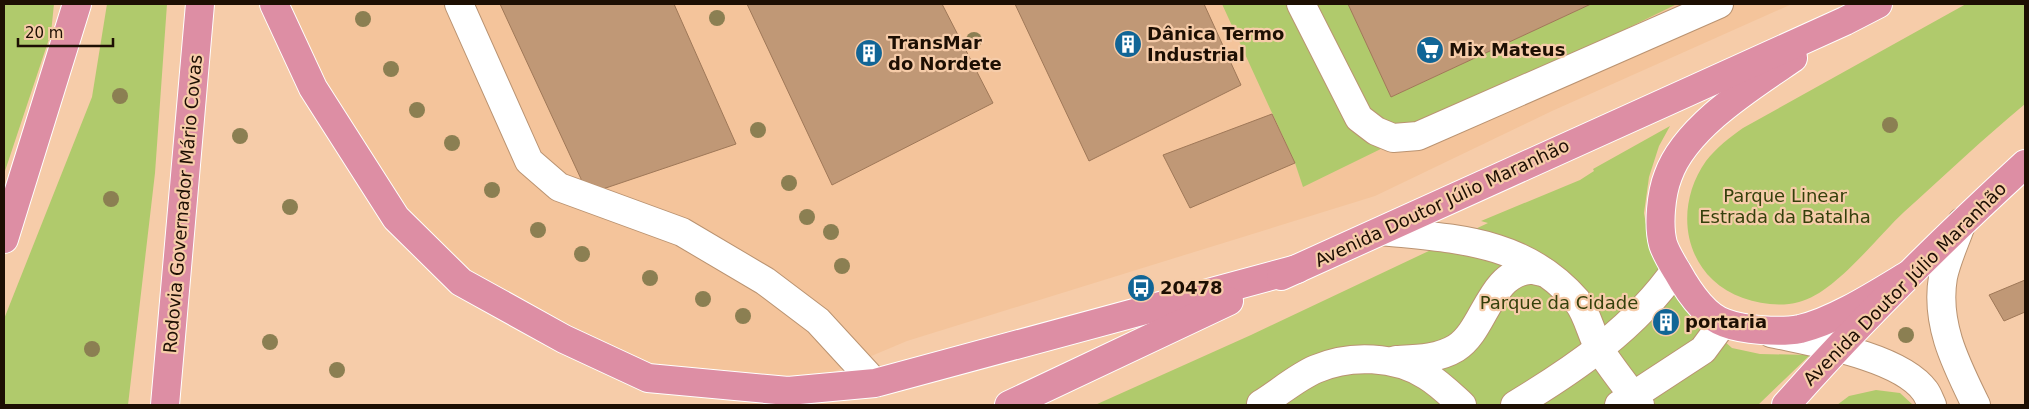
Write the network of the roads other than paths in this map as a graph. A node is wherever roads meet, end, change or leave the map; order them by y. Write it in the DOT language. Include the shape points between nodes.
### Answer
graph roads {
  1 [pos="77,4"];
  2 [pos="200,4"];
  3 [pos="274,4"];
  4 [pos="460,4"];
  5 [pos="1301,4"];
  6 [pos="1719,4"];
  7 [pos="1878,4"];
  8 [pos="1845,21"];
  9 [pos="2025,164"];
  10 [pos="1962,222"];
  11 [pos="1382,231"];
  12 [pos="4,239"];
  13 [pos="1297,269"];
  14 [pos="1676,269"];
  15 [pos="1544,272"];
  16 [pos="1908,275"];
  17 [pos="1723,323"];
  18 [pos="1756,330"];
  19 [pos="1837,348"];
  20 [pos="1599,349"];
  21 [pos="1382,361"];
  22 [pos="876,383"];
  23 [pos="1631,402"];
  24 [pos="165,405"];
  25 [pos="1009,405"];
  26 [pos="1263,405"];
  27 [pos="1462,405"];
  28 [pos="1515,405"];
  29 [pos="1786,405"];
  30 [pos="1932,405"];
  31 [pos="1976,405"];
  1 -- 12 [label="highway"];
  2 -- 24 [label="highway, Rodovia Governador Mário Covas"];
  3 -- 22 [label="highway" via="313,88 396,218 460,282 556,335 648,378 788,391"];
  4 -- 22 [label="street" via="529,161 558,187 682,232 765,281 818,321"];
  5 -- 6 [label="street" via="1359,118 1376,131 1393,138 1418,136"];
  7 -- 8 [label="highway, Avenida Doutor Júlio Maranhão"];
  8 -- 11 [label="highway, Avenida Doutor Júlio Maranhão"];
  8 -- 14 [label="highway" via="1740,94 1691,137 1668,176 1661,222 1663,244"];
  9 -- 10 [label="highway, Avenida Doutor Júlio Maranhão"];
  10 -- 16 [label="highway, Avenida Doutor Júlio Maranhão"];
  10 -- 31 [label="street" via="1944,275 1940,303 1952,356"];
  11 -- 13 [label="highway, Avenida Doutor Júlio Maranhão"];
  11 -- 15 [label="street" via="1470,240 1521,257"];
  13 -- 22 [label="highway"];
  13 -- 25 [label="highway, Avenida Doutor Júlio Maranhão"];
  14 -- 17 [label="highway" via="1694,297"];
  14 -- 20 [label="street" via="1659,293"];
  15 -- 20 [label="street" via="1578,302"];
  15 -- 21 [label="street" via="1529,270 1514,275 1500,287 1458,347 1420,359"];
  16 -- 18 [label="highway" via="1851,308 1799,329"];
  16 -- 19 [label="highway, Avenida Doutor Júlio Maranhão"];
  17 -- 18 [label="highway"];
  17 -- 23 [label="street" via="1703,350"];
  18 -- 19 [label="street"];
  19 -- 29 [label="highway, Avenida Doutor Júlio Maranhão"];
  19 -- 30 [label="street" via="1902,371 1925,390"];
  20 -- 23 [label="street"];
  20 -- 28 [label="street"];
  21 -- 26 [label="street" via="1354,359 1333,362 1314,370"];
  21 -- 27 [label="street" via="1417,370 1443,387"];
}
